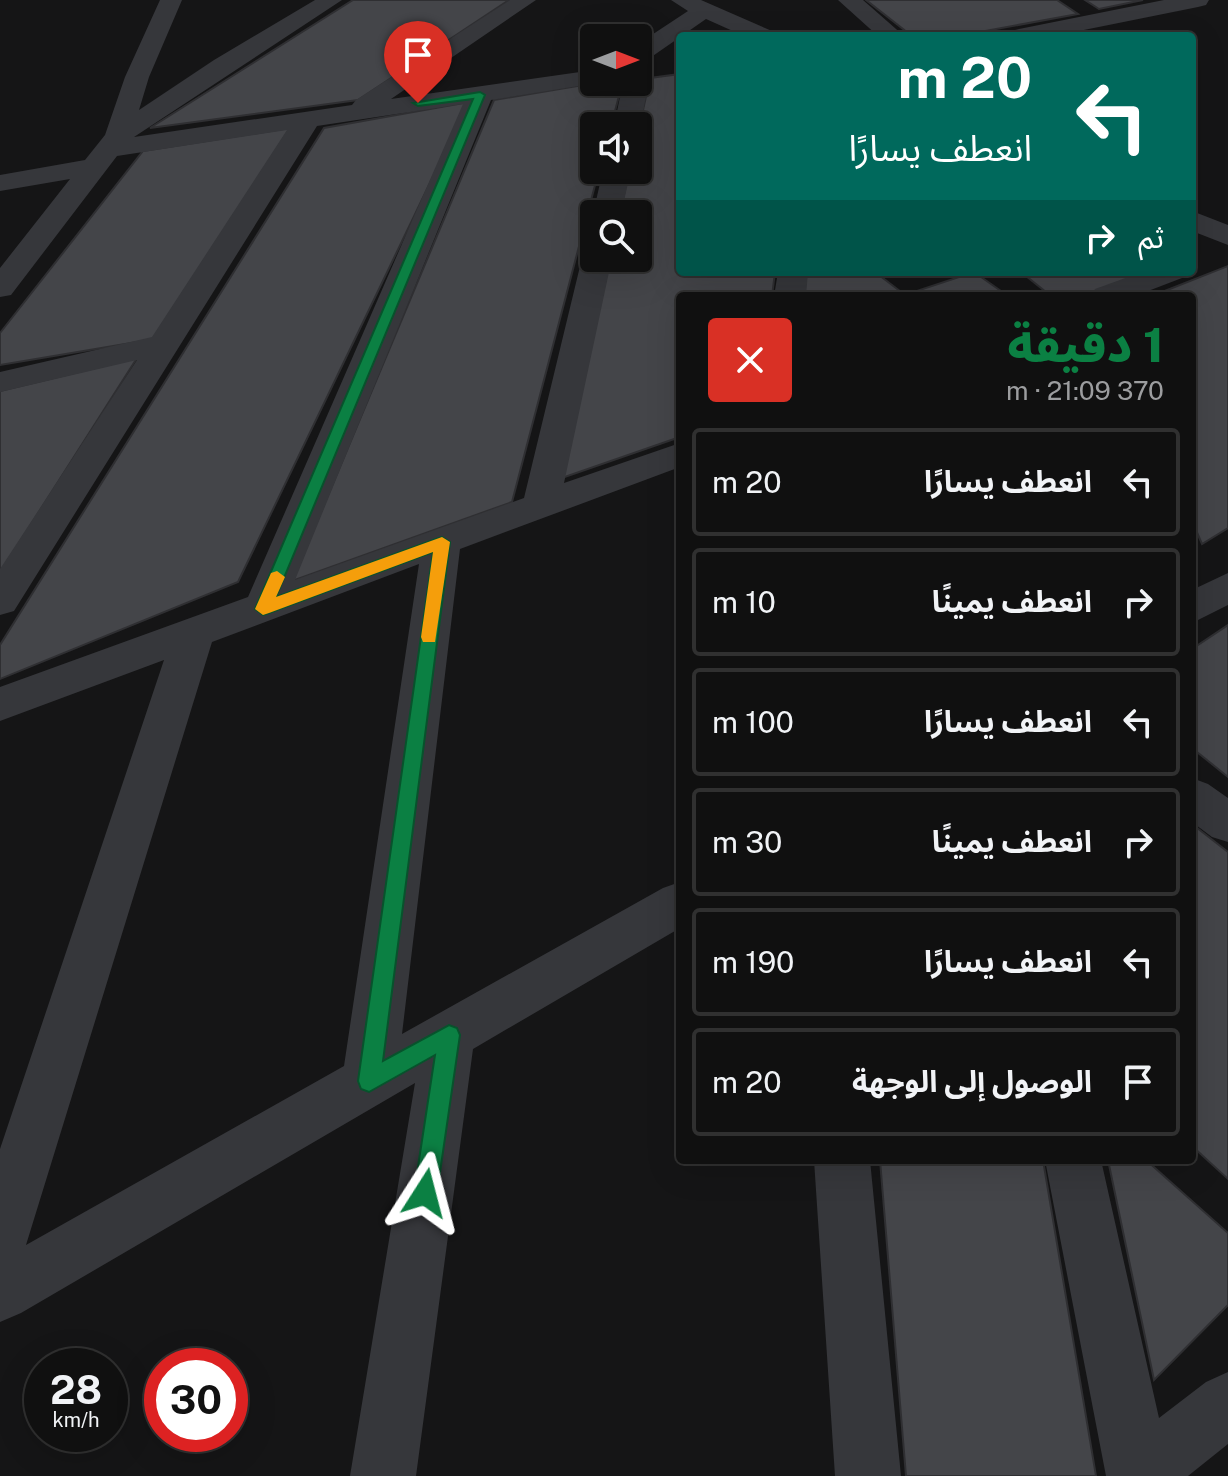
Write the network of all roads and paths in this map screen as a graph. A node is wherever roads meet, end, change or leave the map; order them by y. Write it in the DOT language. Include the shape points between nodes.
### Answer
graph roads {
  1 [pos="171,0"];
  2 [pos="331,0"];
  3 [pos="525,0"];
  4 [pos="682,0"];
  5 [pos="849,0"];
  6 [pos="1071,0"];
  7 [pos="1191,1"];
  8 [pos="706,9"];
  9 [pos="1100,20"];
  10 [pos="681,32"];
  11 [pos="755,32"];
  12 [pos="887,32"];
  13 [pos="1039,32"];
  14 [pos="676,36"];
  15 [pos="652,58"];
  16 [pos="666,66"];
  17 [pos="652,68"];
  18 [pos="580,79"];
  19 [pos="480,95"];
  20 [pos="356,111"];
  21 [pos="306,122"];
  22 [pos="108,150"];
  23 [pos="0,183"];
  24 [pos="1196,222"];
  25 [pos="1228,236"];
  26 [pos="594,272"];
  27 [pos="1160,276"];
  28 [pos="0,288"];
  29 [pos="1117,292"];
  30 [pos="164,344"];
  31 [pos="0,382"];
  32 [pos="676,455"];
  33 [pos="541,505"];
  34 [pos="442,542"];
  35 [pos="0,601"];
  36 [pos="263,609"];
  37 [pos="193,636"];
  38 [pos="0,704"];
  39 [pos="1196,800"];
  40 [pos="1228,823"];
  41 [pos="676,905"];
  42 [pos="449,1035"];
  43 [pos="369,1081"];
  44 [pos="842,1164"];
  45 [pos="1074,1164"];
  46 [pos="0,1236"];
  47 [pos="0,1292"];
  48 [pos="1228,1404"];
  49 [pos="1139,1475"];
  50 [pos="383,1476"];
  51 [pos="868,1476"];
  1 -- 22 [label="street"];
  2 -- 22 [label="street" via="223,65"];
  3 -- 20 [label="street"];
  4 -- 8 [label="street"];
  5 -- 12 [label="street"];
  6 -- 9 [label="street"];
  7 -- 9 [label="street"];
  8 -- 10 [label="street"];
  8 -- 11 [label="street"];
  9 -- 13 [label="street"];
  14 -- 15 [label="street"];
  16 -- 17 [label="street"];
  18 -- 19 [label="street"];
  19 -- 20 [label="street"];
  19 -- 36 [label="street"];
  20 -- 21 [label="street"];
  21 -- 22 [label="street"];
  21 -- 30 [label="street"];
  22 -- 23 [label="street"];
  22 -- 28 [label="street"];
  24 -- 25 [label="street"];
  26 -- 33 [label="street"];
  27 -- 29 [label="street"];
  30 -- 31 [label="street"];
  30 -- 35 [label="street"];
  32 -- 33 [label="street"];
  33 -- 34 [label="street"];
  34 -- 36 [label="street"];
  34 -- 43 [label="street"];
  36 -- 37 [label="street"];
  37 -- 38 [label="street"];
  37 -- 46 [label="street"];
  39 -- 40 [label="street"];
  41 -- 42 [label="street"];
  42 -- 43 [label="street"];
  42 -- 50 [label="street"];
  43 -- 47 [label="street"];
  44 -- 51 [label="street"];
  45 -- 49 [label="street"];
  48 -- 49 [label="street"];
}
